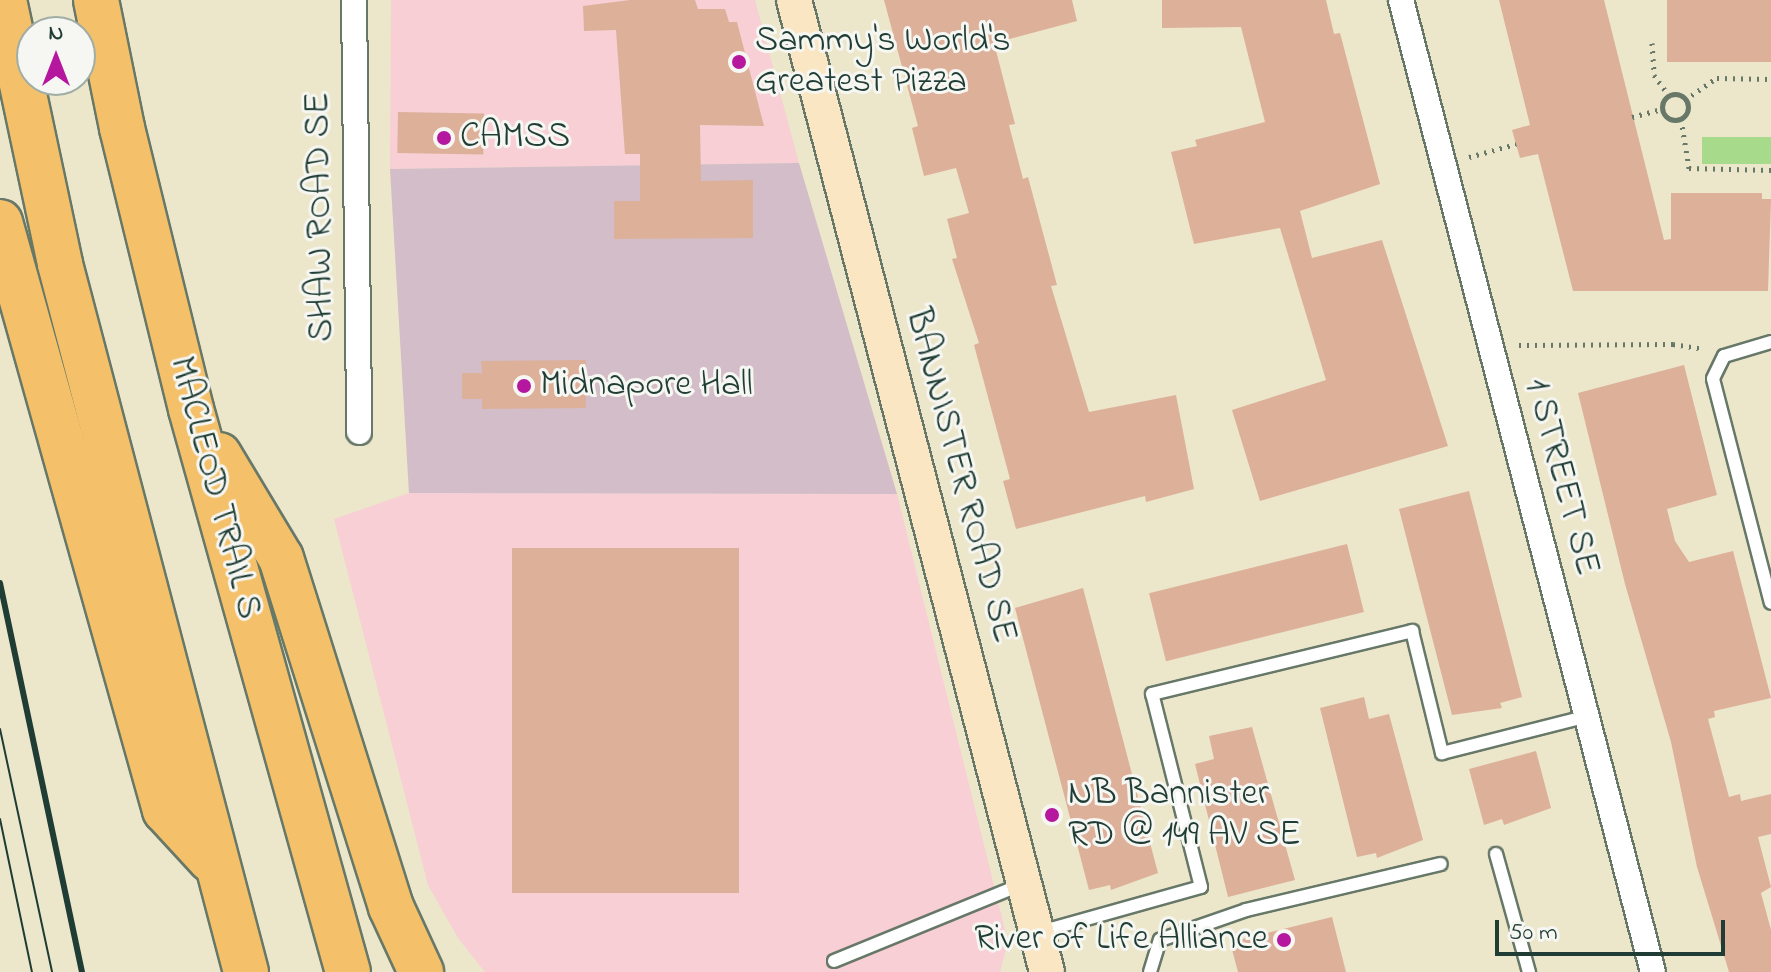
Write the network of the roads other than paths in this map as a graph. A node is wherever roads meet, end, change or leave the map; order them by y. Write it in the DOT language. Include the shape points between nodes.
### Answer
graph roads {
  1 [pos="4,0"];
  2 [pos="96,0"];
  3 [pos="354,0"];
  4 [pos="794,0"];
  5 [pos="1401,0"];
  6 [pos="0,222"];
  7 [pos="1771,342"];
  8 [pos="191,409"];
  9 [pos="359,432"];
  10 [pos="1771,603"];
  11 [pos="1588,716"];
  12 [pos="1496,854"];
  13 [pos="213,863"];
  14 [pos="1441,864"];
  15 [pos="1023,884"];
  16 [pos="1037,933"];
  17 [pos="834,961"];
  18 [pos="246,972"];
  19 [pos="348,972"];
  20 [pos="421,972"];
  21 [pos="1047,972"];
  22 [pos="1150,972"];
  23 [pos="1529,972"];
  24 [pos="1653,972"];
  1 -- 13 [label="highway" via="60,264"];
  2 -- 8 [label="highway, MACLEOD TRAIL S"];
  3 -- 9 [label="street, SHAW ROAD SE"];
  4 -- 15 [label="street, BANNISTER ROAD SE"];
  5 -- 11 [label="street, 1 STREET SE"];
  6 -- 13 [label="highway" via="165,810"];
  7 -- 10 [label="lane" via="1724,356 1713,379"];
  8 -- 19 [label="highway, MACLEOD TRAIL S"];
  8 -- 20 [label="highway" via="281,558 391,907"];
  11 -- 16 [label="lane" via="1442,753 1412,631 1152,694 1201,887"];
  11 -- 24 [label="street, 1 STREET SE"];
  12 -- 23 [label="lane"];
  13 -- 18 [label="highway"];
  14 -- 22 [label="lane" via="1246,910 1160,940"];
  15 -- 16 [label="street, BANNISTER ROAD SE"];
  15 -- 17 [label="lane"];
  16 -- 21 [label="street, BANNISTER ROAD SE"];
}
